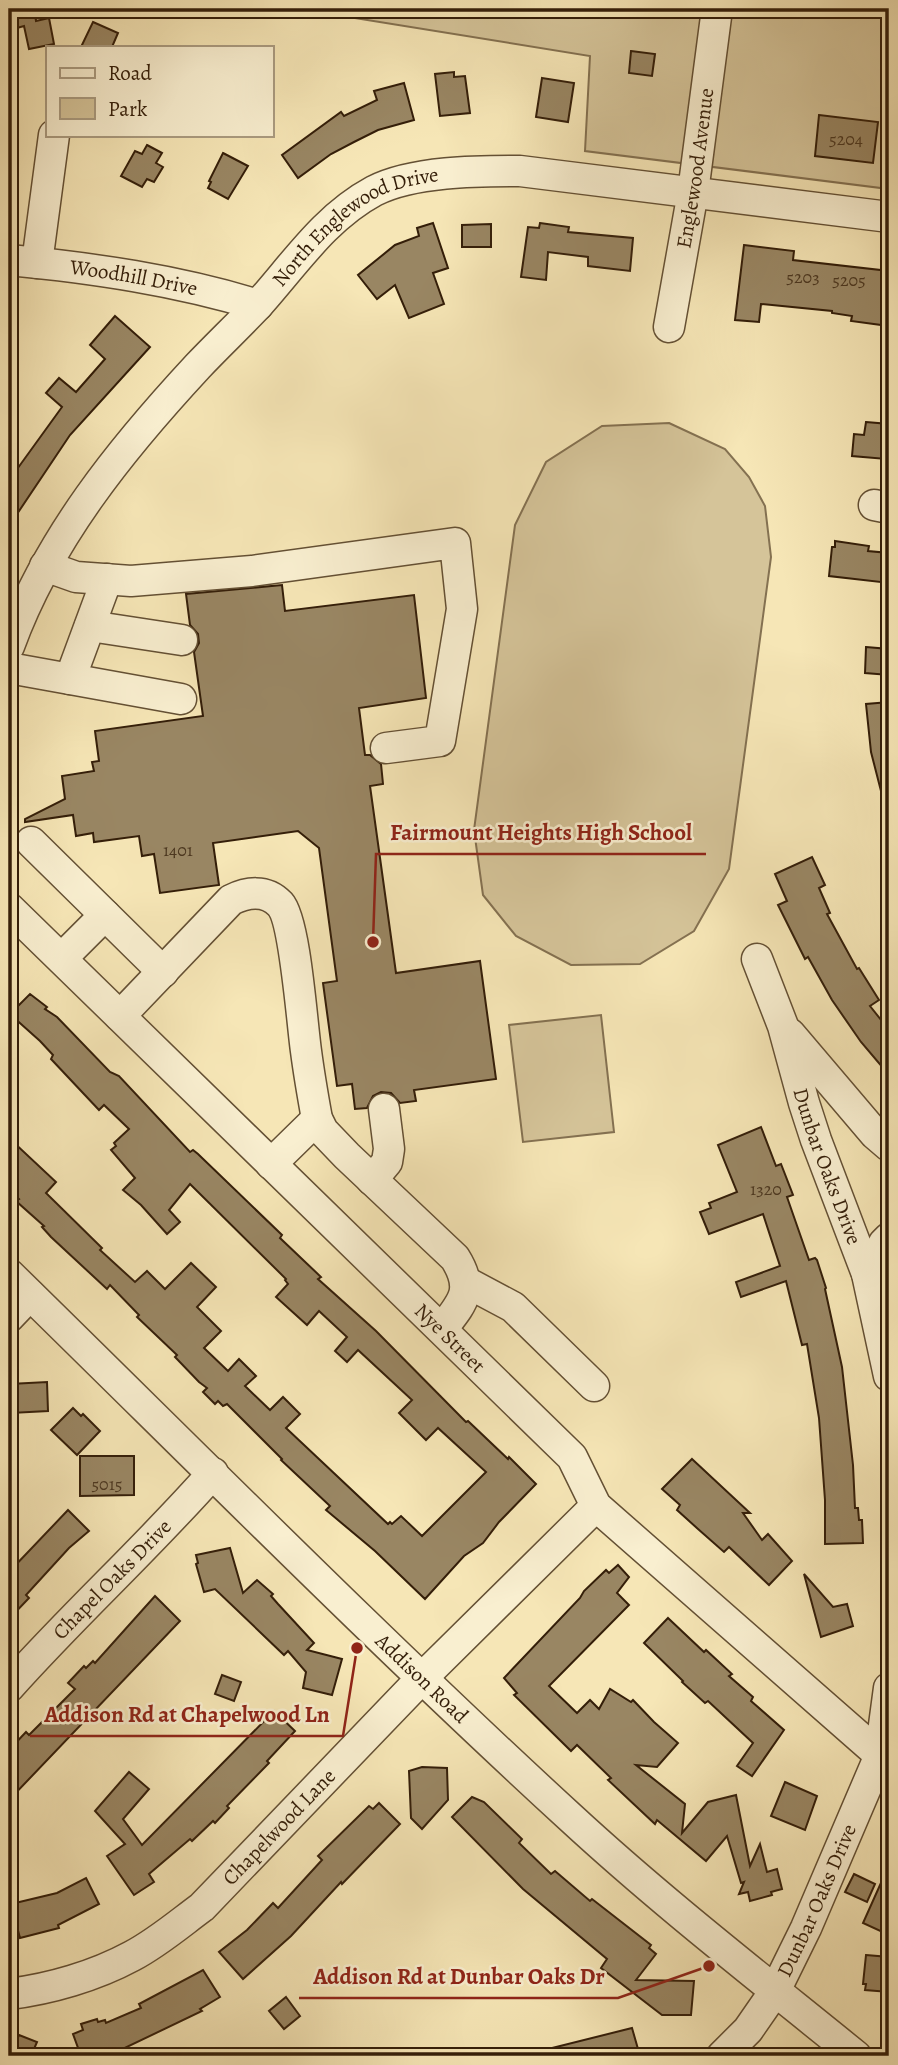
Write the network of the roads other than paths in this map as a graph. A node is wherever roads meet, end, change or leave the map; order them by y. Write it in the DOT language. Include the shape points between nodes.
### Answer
graph roads {
  1 [pos="717,9"];
  2 [pos="54,136"];
  3 [pos="693,192"];
  4 [pos="889,217"];
  5 [pos="23,261"];
  6 [pos="258,305"];
  7 [pos="669,327"];
  8 [pos="45,566"];
  9 [pos="107,579"];
  10 [pos="90,626"];
  11 [pos="182,640"];
  12 [pos="9,646"];
  13 [pos="9,668"];
  14 [pos="70,679"];
  15 [pos="181,699"];
  16 [pos="386,748"];
  17 [pos="31,842"];
  18 [pos="9,908"];
  19 [pos="105,915"];
  20 [pos="62,958"];
  21 [pos="757,959"];
  22 [pos="163,972"];
  23 [pos="120,1016"];
  24 [pos="783,1026"];
  25 [pos="384,1109"];
  26 [pos="317,1119"];
  27 [pos="889,1146"];
  28 [pos="271,1164"];
  29 [pos="372,1180"];
  30 [pos="889,1238"];
  31 [pos="9,1274"];
  32 [pos="867,1274"];
  33 [pos="466,1282"];
  34 [pos="30,1295"];
  35 [pos="9,1317"];
  36 [pos="442,1329"];
  37 [pos="889,1376"];
  38 [pos="594,1386"];
  39 [pos="213,1473"];
  40 [pos="596,1506"];
  41 [pos="422,1678"];
  42 [pos="9,1687"];
  43 [pos="889,1688"];
  44 [pos="885,1759"];
  45 [pos="775,1991"];
  46 [pos="9,1994"];
  47 [pos="722,2056"];
  48 [pos="856,2056"];
  1 -- 3 [label="street, Englewood Avenue"];
  2 -- 5 [label="street"];
  3 -- 4 [label="street, North Englewood Drive"];
  3 -- 6 [label="street, North Englewood Drive" via="520,171 440,174 392,184 337,217"];
  3 -- 7 [label="street, Englewood Avenue"];
  5 -- 6 [label="street, Woodhill Drive" via="204,288"];
  6 -- 8 [label="street, North Englewood Drive" via="132,441"];
  8 -- 9 [label="street" via="76,577"];
  8 -- 12 [label="street, North Englewood Drive"];
  9 -- 10 [label="street"];
  9 -- 16 [label="street" via="252,571 455,543 462,610 440,741"];
  10 -- 11 [label="street"];
  10 -- 14 [label="street"];
  13 -- 14 [label="street"];
  14 -- 15 [label="street"];
  17 -- 19 [label="street"];
  18 -- 20 [label="street, Nye Street"];
  19 -- 20 [label="street"];
  19 -- 22 [label="street"];
  20 -- 23 [label="street, Nye Street"];
  21 -- 24 [label="street, Dunbar Oaks Drive"];
  22 -- 23 [label="street"];
  22 -- 26 [label="street" via="231,900 254,893 271,897 282,906 292,945"];
  23 -- 28 [label="street, Nye Street"];
  24 -- 27 [label="street"];
  24 -- 32 [label="street, Dunbar Oaks Drive" via="804,1103"];
  25 -- 29 [label="street" via="387,1162"];
  26 -- 28 [label="street"];
  26 -- 29 [label="street" via="323,1131"];
  28 -- 36 [label="street, Nye Street"];
  29 -- 33 [label="street" via="454,1258"];
  30 -- 32 [label="street"];
  31 -- 34 [label="street, Addison Road"];
  32 -- 37 [label="street, Dunbar Oaks Drive"];
  33 -- 36 [label="street" via="464,1300"];
  33 -- 38 [label="street" via="513,1307"];
  34 -- 35 [label="street"];
  34 -- 39 [label="street, Addison Road"];
  36 -- 40 [label="street, Nye Street" via="572,1457"];
  39 -- 41 [label="street, Addison Road"];
  39 -- 42 [label="street, Chapel Oaks Drive"];
  40 -- 41 [label="street, Chapelwood Lane"];
  40 -- 44 [label="street, Nye Street"];
  41 -- 45 [label="street, Addison Road" via="600,1844"];
  41 -- 46 [label="street, Chapelwood Lane" via="202,1907 132,1956 101,1970"];
  43 -- 44 [label="street, Dunbar Oaks Drive"];
  44 -- 45 [label="street, Dunbar Oaks Drive"];
  45 -- 47 [label="street, Dunbar Oaks Drive"];
  45 -- 48 [label="street, Addison Road"];
}
